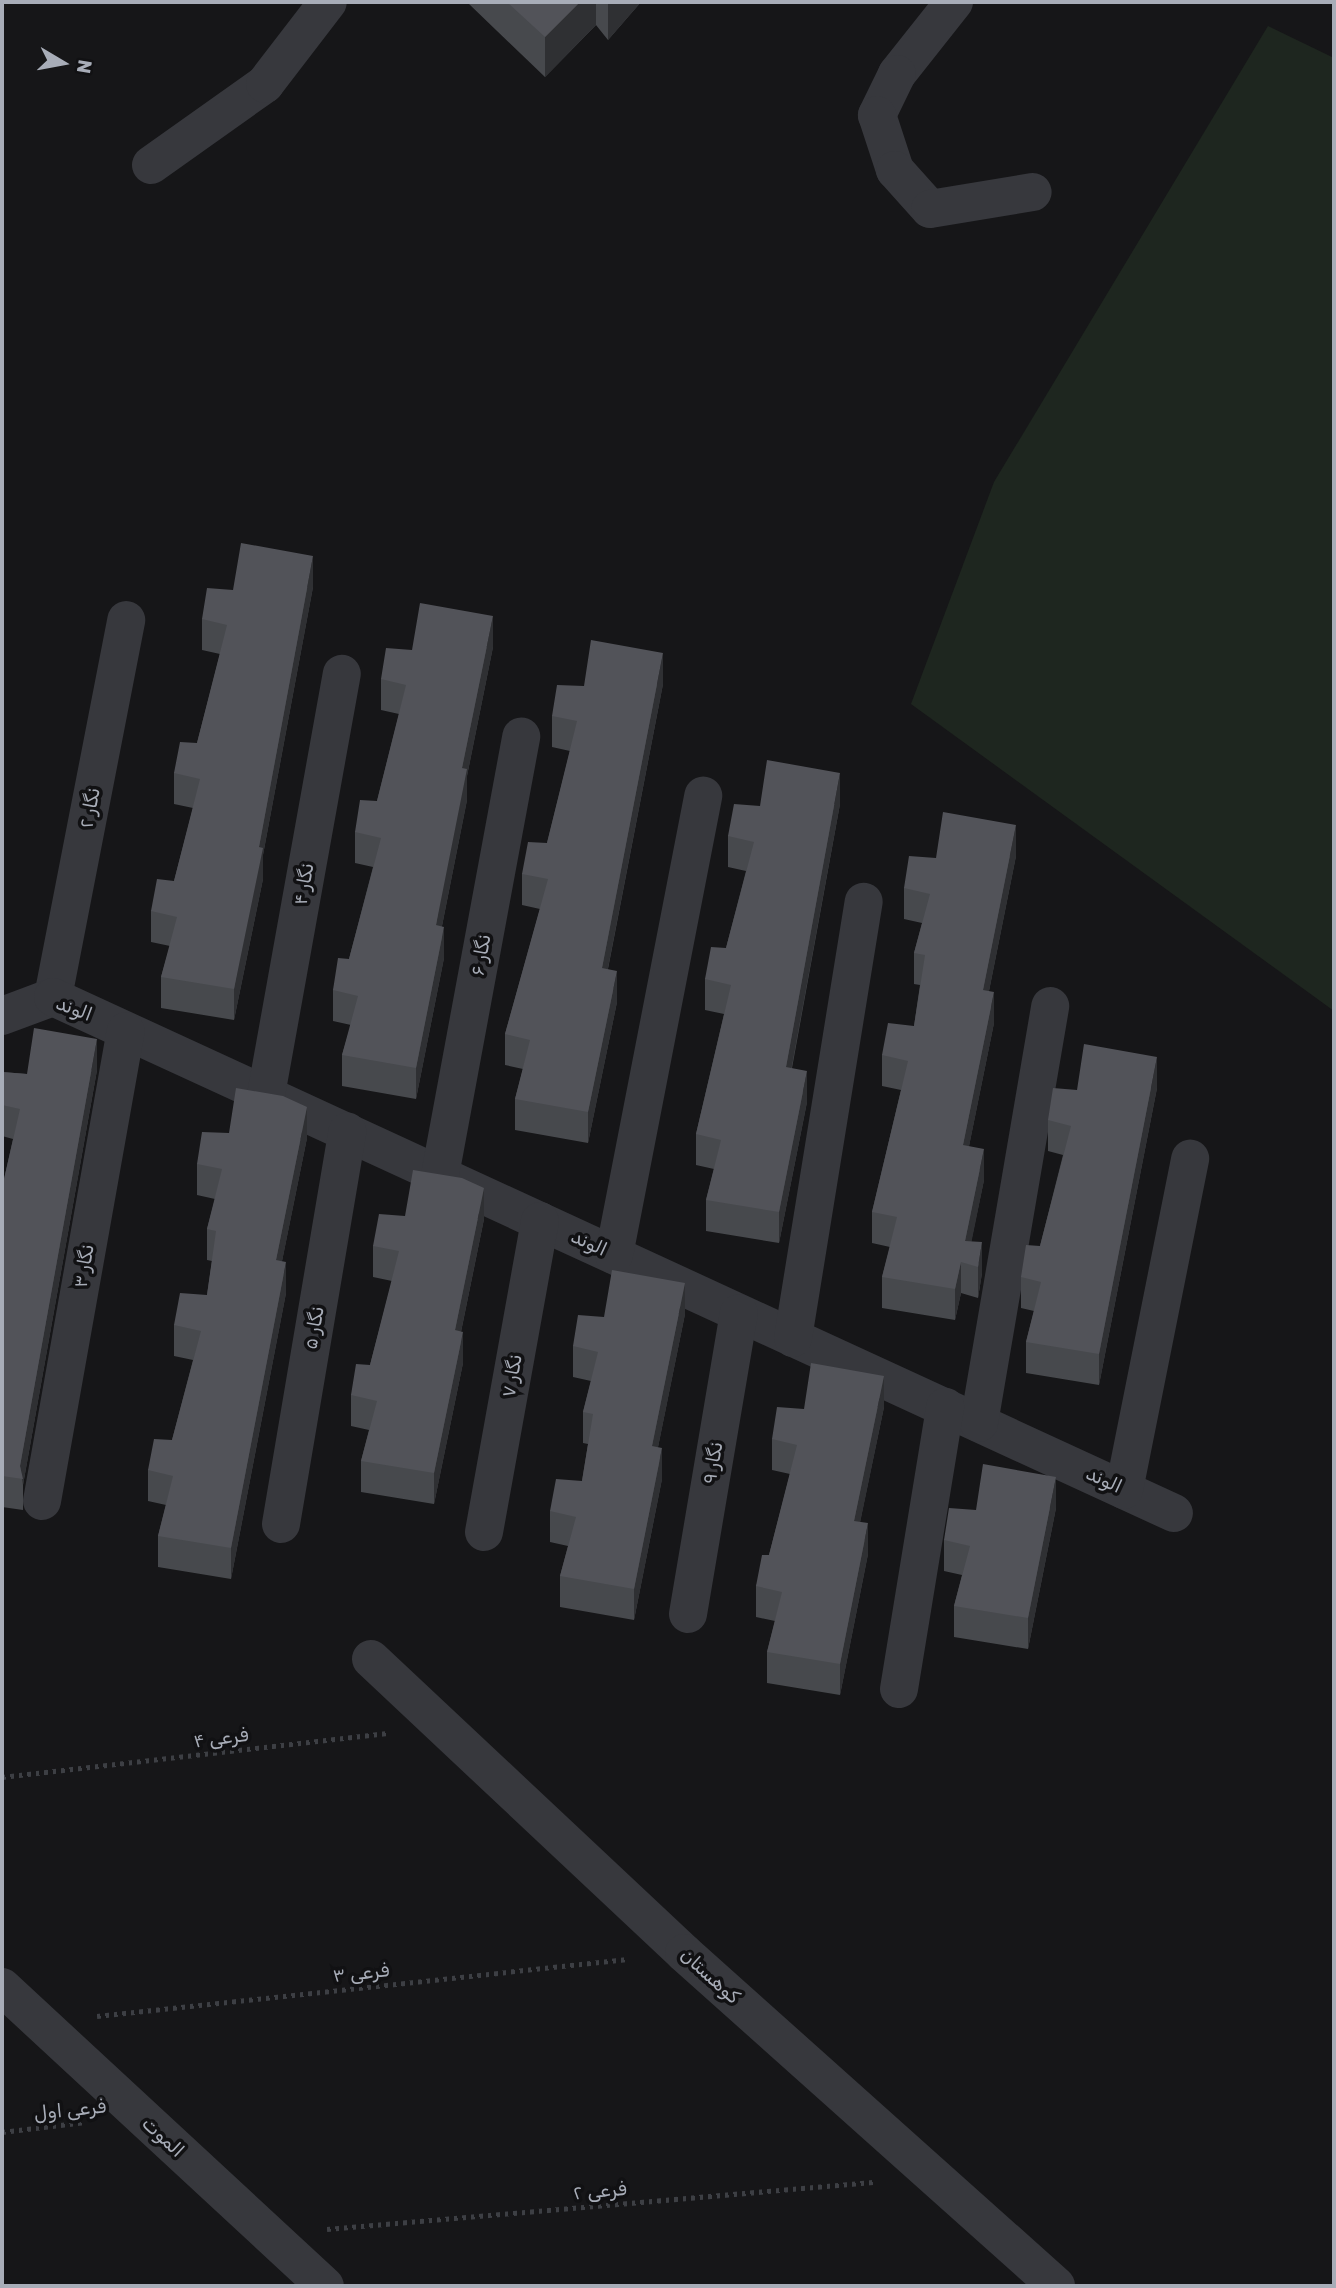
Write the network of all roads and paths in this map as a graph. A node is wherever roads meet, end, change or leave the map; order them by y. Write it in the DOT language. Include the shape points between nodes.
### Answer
graph roads {
  1 [pos="328,2"];
  2 [pos="954,2"];
  3 [pos="151,165"];
  4 [pos="1034,192"];
  5 [pos="126,620"];
  6 [pos="342,674"];
  7 [pos="521,736"];
  8 [pos="703,796"];
  9 [pos="864,902"];
  10 [pos="53,997"];
  11 [pos="1050,1006"];
  12 [pos="2,1016"];
  13 [pos="126,1031"];
  14 [pos="266,1095"];
  15 [pos="346,1132"];
  16 [pos="1190,1159"];
  17 [pos="440,1175"];
  18 [pos="540,1220"];
  19 [pos="614,1255"];
  20 [pos="739,1312"];
  21 [pos="793,1338"];
  22 [pos="962,1415"];
  23 [pos="1124,1490"];
  24 [pos="42,1501"];
  25 [pos="1174,1513"];
  26 [pos="281,1524"];
  27 [pos="484,1532"];
  28 [pos="688,1614"];
  29 [pos="370,1659"];
  30 [pos="899,1689"];
  31 [pos="444,1727"];
  32 [pos="2,1777"];
  33 [pos="684,1953"];
  34 [pos="2,1986"];
  35 [pos="40,2022"];
  36 [pos="141,2116"];
  37 [pos="2,2132"];
  38 [pos="933,2176"];
  39 [pos="269,2234"];
  40 [pos="326,2286"];
  41 [pos="1056,2286"];
  1 -- 3 [label="street" via="265,84"];
  2 -- 4 [label="street" via="897,74 877,115 895,170 930,209"];
  5 -- 10 [label="street, نگار ۲"];
  6 -- 14 [label="street, نگار ۴"];
  7 -- 17 [label="street, نگار ۶"];
  8 -- 19 [label="street"];
  9 -- 21 [label="street"];
  10 -- 12 [label="street, الوند"];
  10 -- 13 [label="street, الوند"];
  11 -- 22 [label="street"];
  13 -- 14 [label="street, الوند"];
  13 -- 24 [label="street, نگار ۳"];
  14 -- 15 [label="street, الوند"];
  15 -- 17 [label="street, الوند"];
  15 -- 26 [label="street, نگار ۵"];
  16 -- 23 [label="street"];
  17 -- 18 [label="street, الوند"];
  18 -- 19 [label="street, الوند"];
  18 -- 27 [label="street, نگار ۷"];
  19 -- 20 [label="street, الوند"];
  20 -- 21 [label="street, الوند"];
  20 -- 28 [label="street, نگار ۹"];
  21 -- 22 [label="street, الوند"];
  22 -- 23 [label="street, الوند"];
  22 -- 30 [label="street"];
  23 -- 25 [label="street, الوند"];
  29 -- 31 [label="street, کوهستان"];
  31 -- 32 [label="path, فرعی ۴"];
  31 -- 33 [label="street, کوهستان"];
  33 -- 35 [label="path, فرعی ۳"];
  33 -- 38 [label="street, کوهستان"];
  34 -- 35 [label="street, الموت"];
  35 -- 36 [label="street, الموت"];
  36 -- 37 [label="path, فرعی اول"];
  36 -- 39 [label="street, الموت"];
  38 -- 39 [label="path, فرعی ۲"];
  38 -- 41 [label="street, کوهستان"];
  39 -- 40 [label="street, الموت"];
}
